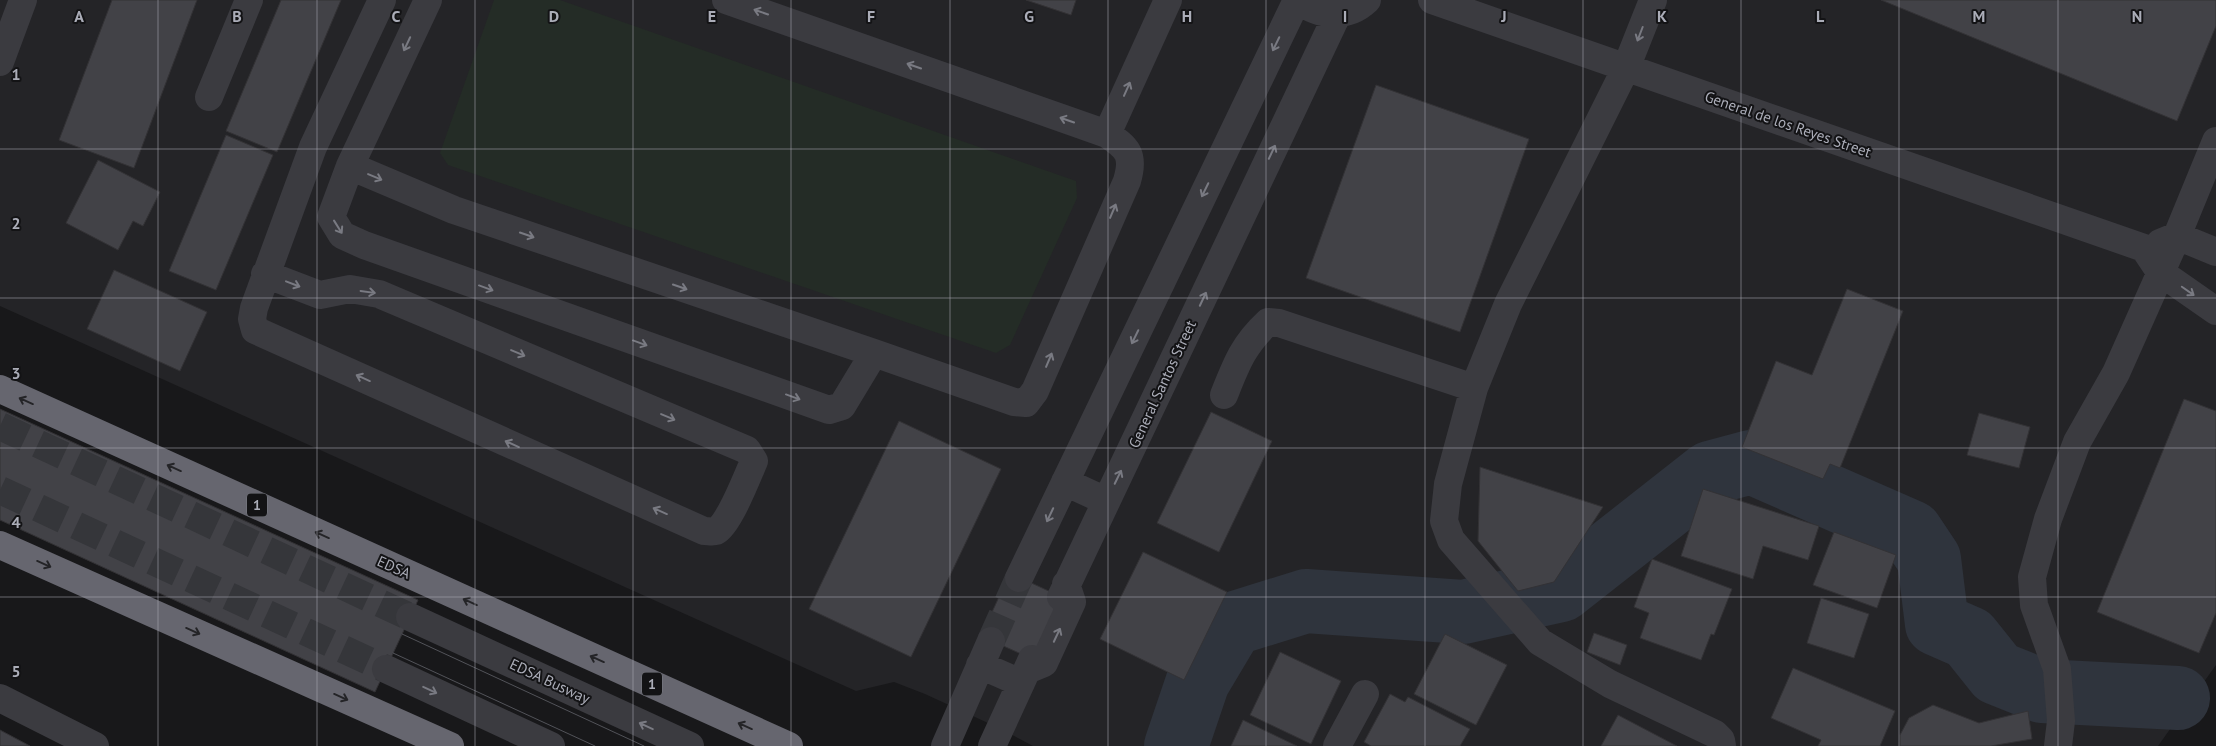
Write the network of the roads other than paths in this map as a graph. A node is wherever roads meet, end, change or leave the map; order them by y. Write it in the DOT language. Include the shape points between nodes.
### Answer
graph roads {
  1 [pos="24,0"];
  2 [pos="250,0"];
  3 [pos="382,0"];
  4 [pos="428,0"];
  5 [pos="726,0"];
  6 [pos="1168,0"];
  7 [pos="1297,0"];
  8 [pos="1367,0"];
  9 [pos="1432,0"];
  10 [pos="1653,0"];
  11 [pos="1338,13"];
  12 [pos="0,62"];
  13 [pos="1626,68"];
  14 [pos="209,97"];
  15 [pos="1107,134"];
  16 [pos="2216,141"];
  17 [pos="350,166"];
  18 [pos="2177,236"];
  19 [pos="2144,248"];
  20 [pos="1176,251"];
  21 [pos="2216,252"];
  22 [pos="1217,268"];
  23 [pos="2160,272"];
  24 [pos="265,274"];
  25 [pos="2216,311"];
  26 [pos="874,352"];
  27 [pos="1474,388"];
  28 [pos="0,389"];
  29 [pos="1224,395"];
  30 [pos="1065,482"];
  31 [pos="1106,501"];
  32 [pos="0,544"];
  33 [pos="1020,578"];
  34 [pos="410,617"];
  35 [pos="386,670"];
  36 [pos="1027,671"];
  37 [pos="1365,694"];
  38 [pos="0,698"];
  39 [pos="2060,734"];
  40 [pos="93,746"];
  41 [pos="450,746"];
  42 [pos="551,746"];
  43 [pos="690,746"];
  44 [pos="789,746"];
  45 [pos="945,746"];
  46 [pos="992,746"];
  47 [pos="1337,746"];
  48 [pos="1722,746"];
  1 -- 12 [label="street"];
  2 -- 14 [label="street"];
  3 -- 24 [label="street" via="313,147"];
  4 -- 17 [label="street, one-way"];
  15 -- 5 [label="street, one-way"];
  15 -- 6 [label="street, one-way"];
  7 -- 11 [label="street" via="1316,11"];
  7 -- 20 [label="street, one-way"];
  8 -- 11 [label="street" via="1351,10"];
  9 -- 13 [label="street, General de los Reyes Street"];
  10 -- 13 [label="street, one-way"];
  22 -- 11 [label="street, General Santos Street, one-way"];
  13 -- 19 [label="street, General de los Reyes Street"];
  13 -- 27 [label="street" via="1508,304"];
  26 -- 15 [label="street, one-way" via="1014,402 1026,403 1035,391 1130,170 1127,148"];
  16 -- 18 [label="street"];
  17 -- 26 [label="street, one-way" via="454,210"];
  17 -- 26 [label="street, one-way" via="331,217 342,235 736,377 829,410 842,406"];
  18 -- 19 [label="street"];
  18 -- 21 [label="street"];
  18 -- 23 [label="street"];
  19 -- 23 [label="street"];
  20 -- 22 [label="street"];
  20 -- 30 [label="street, one-way"];
  31 -- 22 [label="street, General Santos Street, one-way"];
  23 -- 25 [label="street, one-way"];
  23 -- 39 [label="street" via="2116,373 2077,442 2048,519 2032,577 2034,605 2057,669"];
  24 -- 24 [label="street, one-way" via="320,295 350,290 379,294 747,450 754,461 723,526 716,531 704,531 255,330 252,319"];
  27 -- 29 [label="street" via="1268,322 1240,355"];
  27 -- 48 [label="street" via="1448,484 1444,521 1451,540 1540,642 1610,684 1715,734"];
  44 -- 28 [label="highway, EDSA / 1, one-way"];
  30 -- 31 [label="street"];
  30 -- 33 [label="street, one-way"];
  36 -- 31 [label="street, General Santos Street, one-way" via="1044,663 1072,602 1064,591"];
  32 -- 41 [label="highway, one-way"];
  43 -- 34 [label="street, EDSA Busway, one-way"];
  35 -- 42 [label="street, one-way"];
  36 -- 45 [label="street" via="986,653"];
  36 -- 46 [label="street"];
  37 -- 47 [label="street"];
  38 -- 40 [label="street"];
}
